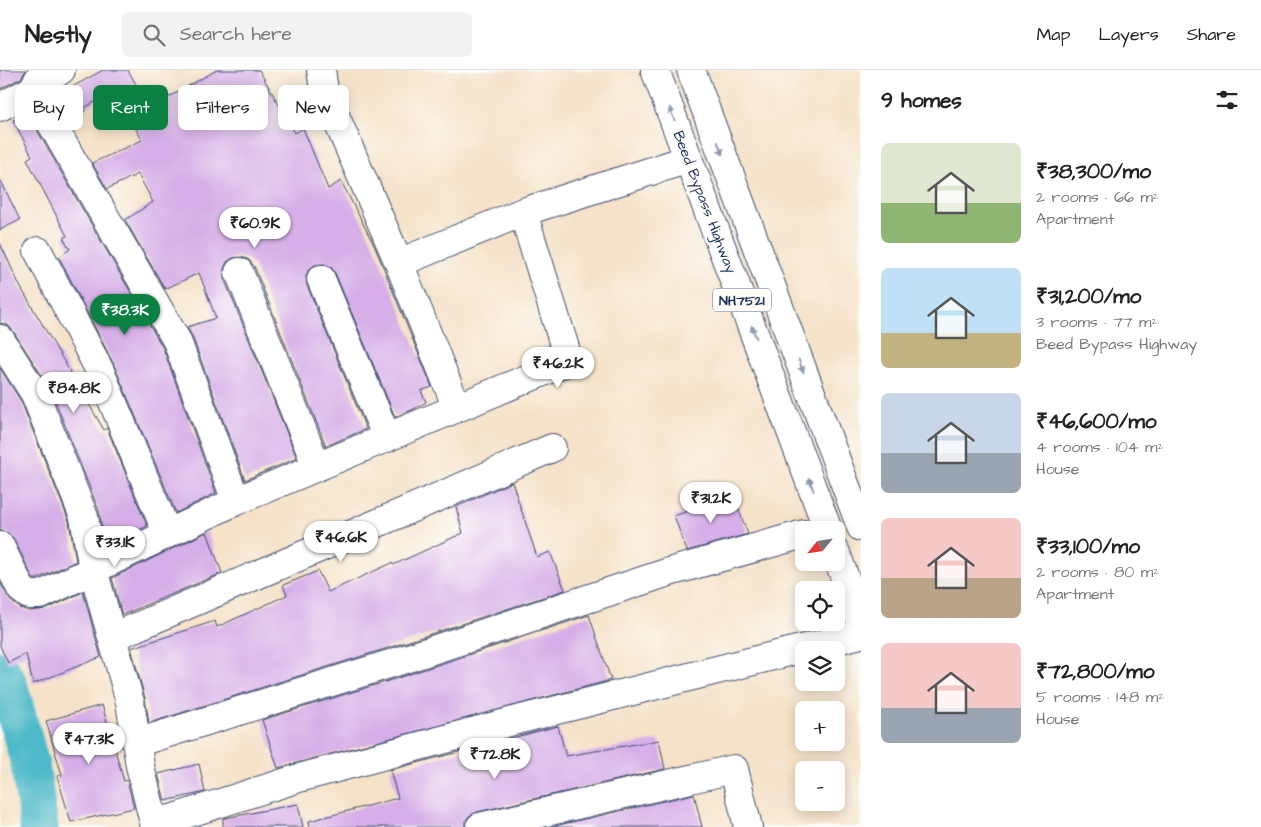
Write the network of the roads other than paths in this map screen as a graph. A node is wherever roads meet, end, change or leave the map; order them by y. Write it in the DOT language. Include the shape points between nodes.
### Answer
graph roads {
  1 [pos="61,70"];
  2 [pos="321,70"];
  3 [pos="655,70"];
  4 [pos="691,70"];
  5 [pos="38,80"];
  6 [pos="0,107"];
  7 [pos="689,160"];
  8 [pos="523,212"];
  9 [pos="38,251"];
  10 [pos="399,263"];
  11 [pos="239,272"];
  12 [pos="321,279"];
  13 [pos="0,339"];
  14 [pos="457,408"];
  15 [pos="387,438"];
  16 [pos="552,448"];
  17 [pos="317,467"];
  18 [pos="236,501"];
  19 [pos="816,521"];
  20 [pos="859,523"];
  21 [pos="845,525"];
  22 [pos="167,533"];
  23 [pos="795,537"];
  24 [pos="0,546"];
  25 [pos="93,569"];
  26 [pos="842,571"];
  27 [pos="861,623"];
  28 [pos="861,634"];
  29 [pos="113,637"];
  30 [pos="136,743"];
  31 [pos="155,826"];
  32 [pos="480,827"];
  33 [pos="748,827"];
  1 -- 5 [label="main road"];
  2 -- 10 [label="main road" via="324,90"];
  7 -- 3 [label="main road, Beed Bypass Highway / NH752I, one-way"];
  4 -- 20 [label="main road, NH752I, one-way"];
  5 -- 6 [label="main road"];
  5 -- 18 [label="main road" via="177,341"];
  7 -- 8 [label="main road"];
  19 -- 7 [label="main road, Beed Bypass Highway / NH752I, one-way"];
  8 -- 10 [label="main road"];
  8 -- 14 [label="main road" via="569,361"];
  9 -- 22 [label="main road" via="100,371"];
  10 -- 14 [label="main road"];
  11 -- 17 [label="main road"];
  12 -- 15 [label="main road"];
  13 -- 25 [label="main road" via="35,394 84,518"];
  14 -- 15 [label="main road"];
  15 -- 17 [label="main road"];
  16 -- 29 [label="main road"];
  17 -- 18 [label="main road"];
  18 -- 22 [label="main road"];
  20 -- 21 [label="main road"];
  22 -- 25 [label="main road"];
  23 -- 30 [label="main road" via="669,572"];
  24 -- 25 [label="main road" via="21,589 29,595 41,595"];
  25 -- 29 [label="main road"];
  26 -- 27 [label="main road"];
  28 -- 31 [label="main road" via="299,778"];
  29 -- 30 [label="main road" via="130,702"];
  30 -- 31 [label="main road"];
  32 -- 33 [label="main road" via="734,769"];
}
